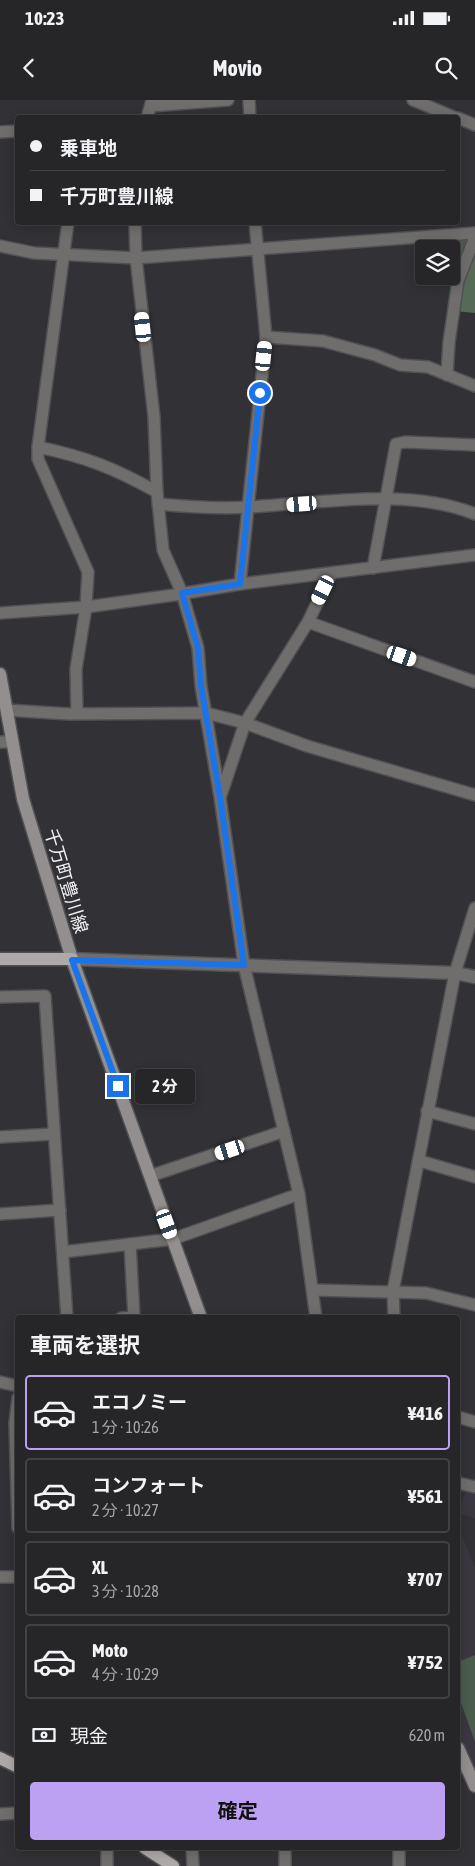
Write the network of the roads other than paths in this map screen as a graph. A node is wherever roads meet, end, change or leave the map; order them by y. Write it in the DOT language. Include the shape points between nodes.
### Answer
graph roads {
  1 [pos="228,100"];
  2 [pos="249,100"];
  3 [pos="413,100"];
  4 [pos="152,103"];
  5 [pos="148,115"];
  6 [pos="250,115"];
  7 [pos="450,115"];
  8 [pos="460,119"];
  9 [pos="474,123"];
  10 [pos="15,130"];
  11 [pos="0,132"];
  12 [pos="68,225"];
  13 [pos="135,225"];
  14 [pos="255,225"];
  15 [pos="475,235"];
  16 [pos="0,246"];
  17 [pos="257,249"];
  18 [pos="64,254"];
  19 [pos="136,258"];
  20 [pos="266,337"];
  21 [pos="448,375"];
  22 [pos="475,386"];
  23 [pos="475,445"];
  24 [pos="38,447"];
  25 [pos="157,492"];
  26 [pos="387,500"];
  27 [pos="158,504"];
  28 [pos="248,507"];
  29 [pos="475,514"];
  30 [pos="475,555"];
  31 [pos="373,568"];
  32 [pos="331,574"];
  33 [pos="240,584"];
  34 [pos="182,593"];
  35 [pos="86,607"];
  36 [pos="0,613"];
  37 [pos="308,622"];
  38 [pos="0,674"];
  39 [pos="475,682"];
  40 [pos="6,710"];
  41 [pos="78,713"];
  42 [pos="206,713"];
  43 [pos="245,723"];
  44 [pos="6,742"];
  45 [pos="475,795"];
  46 [pos="220,797"];
  47 [pos="475,908"];
  48 [pos="72,960"];
  49 [pos="0,961"];
  50 [pos="244,965"];
  51 [pos="455,973"];
  52 [pos="475,977"];
  53 [pos="0,997"];
  54 [pos="428,1112"];
  55 [pos="475,1124"];
  56 [pos="284,1131"];
  57 [pos="54,1134"];
  58 [pos="0,1138"];
  59 [pos="420,1161"];
  60 [pos="150,1176"];
  61 [pos="475,1177"];
  62 [pos="300,1194"];
  63 [pos="60,1210"];
  64 [pos="0,1214"];
  65 [pos="173,1240"];
  66 [pos="130,1244"];
  67 [pos="63,1252"];
  68 [pos="314,1290"];
  69 [pos="393,1291"];
  70 [pos="475,1305"];
  71 [pos="67,1315"];
  72 [pos="134,1315"];
  73 [pos="200,1315"];
  74 [pos="316,1315"];
  75 [pos="394,1315"];
  76 [pos="0,1382"];
  77 [pos="15,1385"];
  78 [pos="460,1418"];
  79 [pos="475,1422"];
  80 [pos="460,1483"];
  81 [pos="475,1487"];
  82 [pos="15,1576"];
  83 [pos="0,1577"];
  84 [pos="460,1752"];
  85 [pos="0,1758"];
  86 [pos="15,1765"];
  87 [pos="475,1786"];
  88 [pos="15,1813"];
  89 [pos="0,1814"];
  90 [pos="106,1850"];
  91 [pos="148,1850"];
  92 [pos="192,1850"];
  93 [pos="285,1850"];
  94 [pos="399,1850"];
  95 [pos="107,1866"];
  96 [pos="173,1866"];
  97 [pos="193,1866"];
  98 [pos="285,1866"];
  99 [pos="399,1866"];
  1 -- 4 [label="street"];
  2 -- 6 [label="street"];
  3 -- 7 [label="street"];
  4 -- 5 [label="street"];
  8 -- 9 [label="street"];
  10 -- 11 [label="street"];
  12 -- 18 [label="street"];
  13 -- 19 [label="street"];
  14 -- 17 [label="street"];
  15 -- 17 [label="street"];
  15 -- 21 [label="street" via="458,281"];
  16 -- 18 [label="street" via="34,253"];
  17 -- 19 [label="street"];
  17 -- 20 [label="street"];
  18 -- 19 [label="street"];
  18 -- 24 [label="street"];
  19 -- 25 [label="street" via="154,417"];
  20 -- 21 [label="street" via="323,341 400,365 428,367"];
  20 -- 28 [label="street"];
  21 -- 22 [label="street"];
  23 -- 26 [label="street" via="396,444"];
  24 -- 25 [label="street" via="76,455 117,470"];
  24 -- 35 [label="street" via="38,459 88,572"];
  25 -- 27 [label="street"];
  26 -- 28 [label="street"];
  26 -- 29 [label="street" via="441,503"];
  26 -- 31 [label="street"];
  27 -- 28 [label="street"];
  27 -- 34 [label="street" via="163,550"];
  28 -- 33 [label="street"];
  30 -- 31 [label="street"];
  31 -- 32 [label="street"];
  32 -- 33 [label="street"];
  32 -- 37 [label="street"];
  33 -- 34 [label="street"];
  34 -- 35 [label="street"];
  34 -- 42 [label="street" via="198,648"];
  35 -- 36 [label="street"];
  35 -- 41 [label="street" via="76,669"];
  37 -- 39 [label="street"];
  37 -- 43 [label="street"];
  38 -- 40 [label="main road, 千万町豊川線"];
  40 -- 41 [label="street"];
  40 -- 44 [label="main road, 千万町豊川線"];
  41 -- 42 [label="street"];
  42 -- 43 [label="street"];
  42 -- 46 [label="street"];
  43 -- 45 [label="street" via="307,746"];
  43 -- 46 [label="street"];
  44 -- 48 [label="main road, 千万町豊川線"];
  46 -- 50 [label="street"];
  47 -- 51 [label="street"];
  48 -- 49 [label="main road"];
  48 -- 50 [label="street"];
  48 -- 60 [label="main road, 千万町豊川線"];
  50 -- 51 [label="street"];
  50 -- 56 [label="street"];
  51 -- 52 [label="street"];
  51 -- 54 [label="street"];
  53 -- 57 [label="street" via="46,996"];
  54 -- 55 [label="street"];
  54 -- 59 [label="street"];
  56 -- 60 [label="street"];
  56 -- 62 [label="street"];
  57 -- 58 [label="street"];
  57 -- 63 [label="street"];
  59 -- 61 [label="street"];
  59 -- 69 [label="street"];
  60 -- 65 [label="main road, 千万町豊川線"];
  62 -- 65 [label="street"];
  62 -- 68 [label="street"];
  63 -- 64 [label="street"];
  63 -- 67 [label="street"];
  65 -- 66 [label="street"];
  65 -- 73 [label="main road, 千万町豊川線"];
  66 -- 67 [label="street"];
  66 -- 72 [label="street"];
  67 -- 71 [label="street"];
  68 -- 69 [label="street"];
  68 -- 74 [label="street"];
  69 -- 70 [label="street" via="426,1293"];
  69 -- 75 [label="street"];
  76 -- 77 [label="street"];
  78 -- 79 [label="street"];
  80 -- 81 [label="street"];
  82 -- 83 [label="street"];
  84 -- 87 [label="main road"];
  85 -- 86 [label="main road"];
  88 -- 89 [label="street"];
  90 -- 95 [label="street"];
  91 -- 96 [label="main road"];
  92 -- 97 [label="street"];
  93 -- 98 [label="street"];
  94 -- 99 [label="street"];
}
